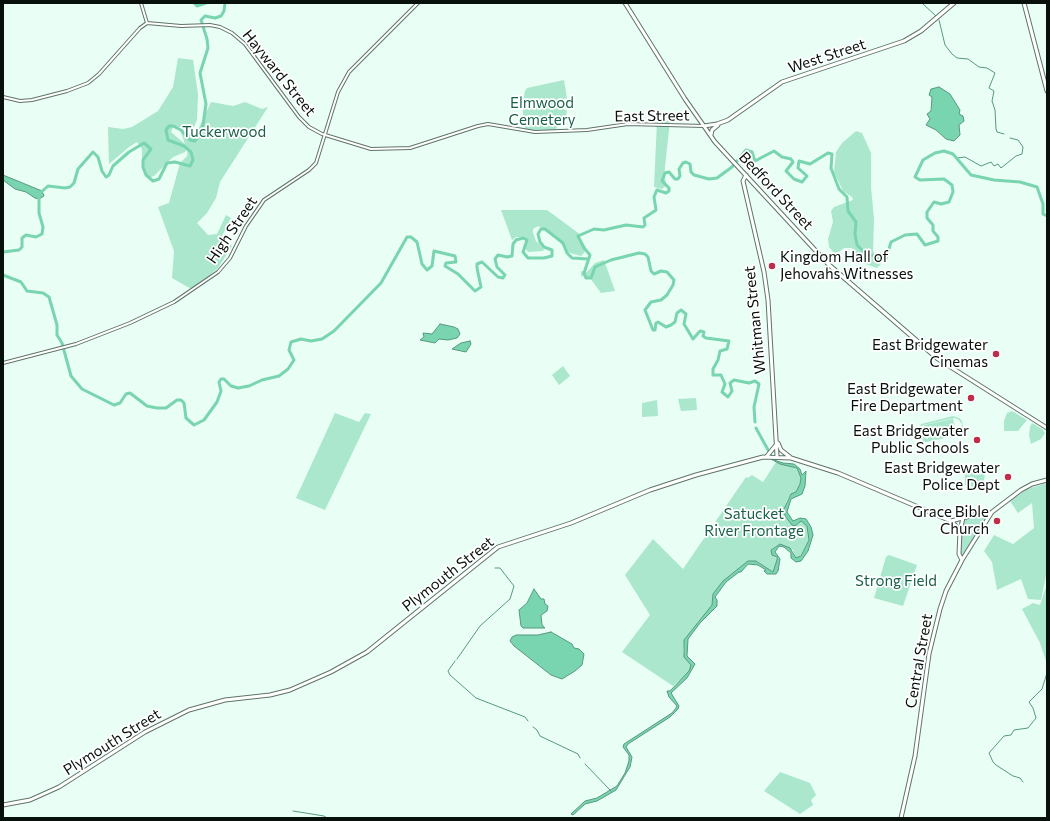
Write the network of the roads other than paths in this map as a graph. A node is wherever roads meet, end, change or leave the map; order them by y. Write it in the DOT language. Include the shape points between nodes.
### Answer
graph roads {
  1 [pos="141,3"];
  2 [pos="418,3"];
  3 [pos="625,3"];
  4 [pos="954,3"];
  5 [pos="1024,3"];
  6 [pos="145,17"];
  7 [pos="147,23"];
  8 [pos="142,27"];
  9 [pos="1047,91"];
  10 [pos="3,97"];
  11 [pos="723,122"];
  12 [pos="704,126"];
  13 [pos="325,135"];
  14 [pos="711,136"];
  15 [pos="412,148"];
  16 [pos="746,175"];
  17 [pos="3,363"];
  18 [pos="1047,428"];
  19 [pos="777,442"];
  20 [pos="769,455"];
  21 [pos="776,456"];
  22 [pos="791,458"];
  23 [pos="1047,480"];
  24 [pos="990,513"];
  25 [pos="963,518"];
  26 [pos="951,521"];
  27 [pos="960,530"];
  28 [pos="962,560"];
  29 [pos="3,805"];
  30 [pos="900,818"];
  1 -- 6 [label="street"];
  2 -- 13 [label="street, High Street" via="349,72 338,92"];
  3 -- 12 [label="main road, Bedford Street"];
  4 -- 11 [label="main road, West Street" via="909,39 782,82"];
  5 -- 9 [label="main road"];
  6 -- 7 [label="street"];
  6 -- 8 [label="street"];
  7 -- 8 [label="street"];
  7 -- 13 [label="street, Hayward Street" via="222,27 240,38 301,119"];
  8 -- 10 [label="street" via="88,83 28,100"];
  11 -- 12 [label="main road, West Street"];
  11 -- 14 [label="main road" via="713,129"];
  12 -- 14 [label="main road, Bedford Street"];
  12 -- 15 [label="street, East Street" via="628,124 581,131 535,132 486,125"];
  13 -- 15 [label="street, Hayward Street" via="376,150"];
  13 -- 17 [label="street, High Street" via="319,158 314,165 264,200 218,272 160,309 114,330 61,348"];
  14 -- 16 [label="main road, Bedford Street"];
  16 -- 18 [label="main road, Bedford Street" via="837,272 927,350 952,369"];
  16 -- 19 [label="main road, Whitman Street" via="743,181 766,286"];
  19 -- 20 [label="main road"];
  19 -- 21 [label="main road, Whitman Street"];
  19 -- 22 [label="main road" via="783,452"];
  20 -- 21 [label="main road, Plymouth Street"];
  20 -- 29 [label="main road, Plymouth Street" via="683,478 571,523 501,545 486,554 367,652 346,665 290,690 213,703 183,713 143,733 59,788 30,800"];
  21 -- 22 [label="main road, Plymouth Street"];
  22 -- 26 [label="main road, Plymouth Street" via="858,482"];
  23 -- 24 [label="main road, Central Street" via="1021,490"];
  24 -- 25 [label="main road"];
  24 -- 28 [label="main road, Central Street"];
  25 -- 26 [label="main road"];
  25 -- 27 [label="main road"];
  26 -- 27 [label="main road, Plymouth Street"];
  27 -- 28 [label="main road" via="959,554"];
  28 -- 30 [label="main road, Central Street" via="946,591 938,616 929,654 915,756"];
}
